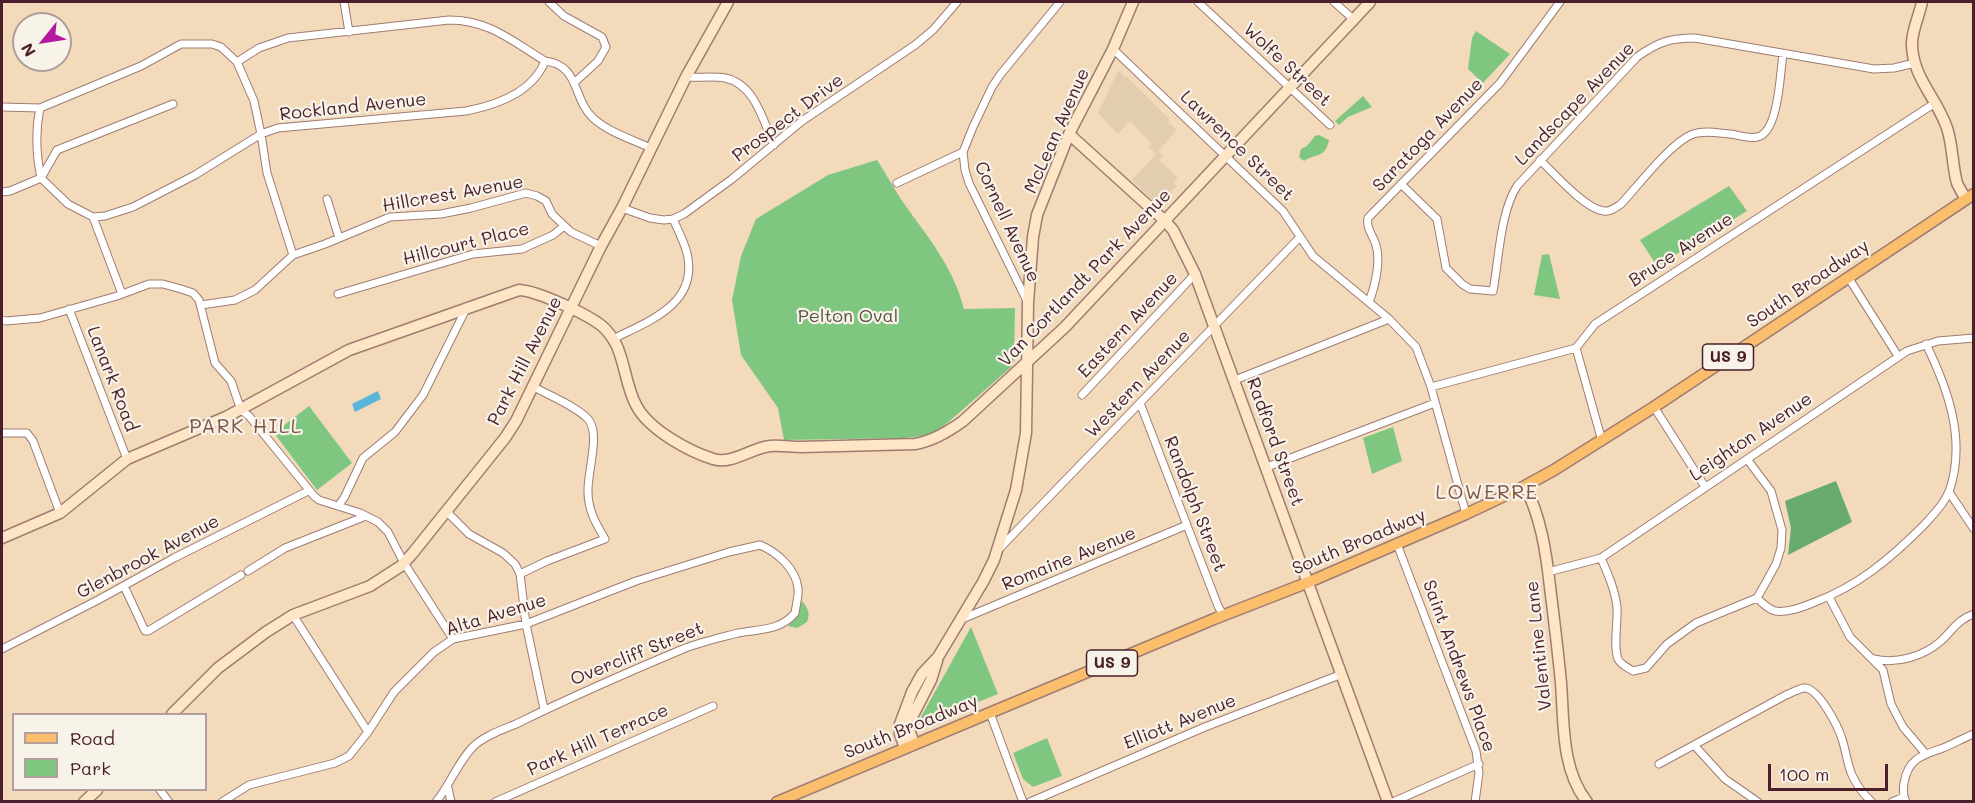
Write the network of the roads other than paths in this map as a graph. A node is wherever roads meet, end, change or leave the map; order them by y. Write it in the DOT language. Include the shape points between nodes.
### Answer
graph roads {
  1 [pos="344,2"];
  2 [pos="549,2"];
  3 [pos="728,2"];
  4 [pos="957,2"];
  5 [pos="1060,2"];
  6 [pos="1133,2"];
  7 [pos="1198,2"];
  8 [pos="1334,2"];
  9 [pos="1370,2"];
  10 [pos="1560,2"];
  11 [pos="1922,2"];
  12 [pos="1353,19"];
  13 [pos="349,32"];
  14 [pos="1113,49"];
  15 [pos="1783,54"];
  16 [pos="545,61"];
  17 [pos="237,62"];
  18 [pos="1915,63"];
  19 [pos="686,77"];
  20 [pos="574,82"];
  21 [pos="1289,88"];
  22 [pos="173,104"];
  23 [pos="1935,104"];
  24 [pos="2,107"];
  25 [pos="40,108"];
  26 [pos="1330,125"];
  27 [pos="261,134"];
  28 [pos="1069,134"];
  29 [pos="774,145"];
  30 [pos="651,148"];
  31 [pos="963,152"];
  32 [pos="1226,155"];
  33 [pos="1540,160"];
  34 [pos="41,178"];
  35 [pos="897,183"];
  36 [pos="1401,184"];
  37 [pos="2,192"];
  38 [pos="1970,197"];
  39 [pos="327,200"];
  40 [pos="622,208"];
  41 [pos="93,217"];
  42 [pos="673,219"];
  43 [pos="1166,221"];
  44 [pos="563,227"];
  45 [pos="1300,237"];
  46 [pos="339,238"];
  47 [pos="601,246"];
  48 [pos="293,255"];
  49 [pos="1196,274"];
  50 [pos="1848,277"];
  51 [pos="122,294"];
  52 [pos="338,294"];
  53 [pos="1369,302"];
  54 [pos="1028,303"];
  55 [pos="201,305"];
  56 [pos="467,308"];
  57 [pos="69,309"];
  58 [pos="570,309"];
  59 [pos="1389,319"];
  60 [pos="2,320"];
  61 [pos="1214,326"];
  62 [pos="1974,338"];
  63 [pos="613,339"];
  64 [pos="1926,344"];
  65 [pos="1576,348"];
  66 [pos="1898,356"];
  67 [pos="1028,363"];
  68 [pos="1235,380"];
  69 [pos="532,386"];
  70 [pos="1431,387"];
  71 [pos="1082,395"];
  72 [pos="1140,403"];
  73 [pos="1435,403"];
  74 [pos="1654,407"];
  75 [pos="241,410"];
  76 [pos="2,433"];
  77 [pos="1602,441"];
  78 [pos="127,459"];
  79 [pos="1747,459"];
  80 [pos="1267,467"];
  81 [pos="1525,486"];
  82 [pos="1705,487"];
  83 [pos="308,491"];
  84 [pos="1949,492"];
  85 [pos="338,506"];
  86 [pos="446,511"];
  87 [pos="60,513"];
  88 [pos="1466,514"];
  89 [pos="366,516"];
  90 [pos="1187,525"];
  91 [pos="1974,529"];
  92 [pos="2,538"];
  93 [pos="1396,544"];
  94 [pos="997,551"];
  95 [pos="1601,558"];
  96 [pos="404,562"];
  97 [pos="248,571"];
  98 [pos="1548,572"];
  99 [pos="520,574"];
  100 [pos="241,575"];
  101 [pos="1309,582"];
  102 [pos="124,586"];
  103 [pos="1830,597"];
  104 [pos="797,598"];
  105 [pos="1756,598"];
  106 [pos="1974,614"];
  107 [pos="293,615"];
  108 [pos="1223,615"];
  109 [pos="962,619"];
  110 [pos="526,624"];
  111 [pos="453,639"];
  112 [pos="2,649"];
  113 [pos="1874,659"];
  114 [pos="1342,674"];
  115 [pos="713,706"];
  116 [pos="544,709"];
  117 [pos="173,713"];
  118 [pos="990,713"];
  119 [pos="368,732"];
  120 [pos="1974,734"];
  121 [pos="1694,745"];
  122 [pos="909,746"];
  123 [pos="1925,753"];
  124 [pos="1479,764"];
  125 [pos="1659,764"];
  126 [pos="448,788"];
  127 [pos="1905,800"];
  128 [pos="222,801"];
  129 [pos="436,801"];
  130 [pos="451,801"];
  131 [pos="495,801"];
  132 [pos="777,801"];
  133 [pos="1023,801"];
  134 [pos="1030,801"];
  135 [pos="1388,801"];
  136 [pos="1394,801"];
  137 [pos="1475,801"];
  138 [pos="1587,801"];
  139 [pos="1758,801"];
  140 [pos="1872,801"];
  141 [pos="1892,801"];
  1 -- 13 [label="street"];
  2 -- 20 [label="street" via="564,16 602,37 606,48 598,61"];
  3 -- 19 [label="street, Park Hill Avenue"];
  4 -- 29 [label="street, Prospect Drive" via="915,45 802,121"];
  5 -- 31 [label="street, Cornell Avenue" via="1000,75"];
  6 -- 14 [label="street, McLean Avenue"];
  7 -- 21 [label="street, Wolfe Street"];
  8 -- 12 [label="street"];
  9 -- 12 [label="street, Van Cortlandt Park Avenue"];
  10 -- 36 [label="street, Saratoga Avenue" via="1500,83"];
  11 -- 18 [label="street" via="1914,26"];
  12 -- 21 [label="street, Van Cortlandt Park Avenue"];
  13 -- 16 [label="street" via="466,20 487,25"];
  13 -- 17 [label="street" via="288,38"];
  14 -- 28 [label="street, McLean Avenue"];
  14 -- 32 [label="street, Lawrence Street"];
  15 -- 18 [label="street, Landscape Avenue" via="1874,69"];
  15 -- 33 [label="street, Landscape Avenue" via="1695,38 1662,42 1637,57"];
  15 -- 33 [label="street" via="1768,131 1749,138 1711,132 1690,135 1677,143 1612,210 1597,210 1583,201"];
  16 -- 20 [label="street" via="566,68"];
  16 -- 27 [label="street, Rockland Avenue" via="528,84 487,107 278,128"];
  17 -- 25 [label="street" via="212,44 181,44 141,66"];
  17 -- 27 [label="street" via="254,101"];
  18 -- 23 [label="street"];
  19 -- 29 [label="street" via="724,78 741,84 756,104"];
  19 -- 30 [label="street, Park Hill Avenue"];
  20 -- 30 [label="street" via="586,110 595,120"];
  21 -- 26 [label="street, Wolfe Street"];
  21 -- 32 [label="street, Van Cortlandt Park Avenue"];
  22 -- 34 [label="street" via="57,150"];
  23 -- 38 [label="street" via="1948,129 1957,184"];
  23 -- 65 [label="street, Bruce Avenue" via="1595,324"];
  24 -- 25 [label="street"];
  25 -- 34 [label="street" via="36,144"];
  27 -- 41 [label="street, Rockland Avenue" via="133,207"];
  27 -- 48 [label="street" via="267,173"];
  28 -- 43 [label="street, Radford Street"];
  28 -- 54 [label="street, McLean Avenue" via="1037,215"];
  29 -- 42 [label="street, Prospect Drive"];
  30 -- 40 [label="street, Park Hill Avenue"];
  31 -- 35 [label="street"];
  31 -- 54 [label="street, Cornell Avenue" via="969,183"];
  32 -- 43 [label="street, Van Cortlandt Park Avenue"];
  32 -- 45 [label="street, Lawrence Street" via="1283,211"];
  33 -- 36 [label="street, Landscape Avenue" via="1509,201 1493,291 1470,289 1446,268 1437,219"];
  34 -- 37 [label="street"];
  34 -- 41 [label="street" via="68,204"];
  36 -- 53 [label="street, Saratoga Avenue" via="1368,218 1367,225 1377,247 1376,286"];
  38 -- 50 [label="main road, South Broadway / US 9"];
  39 -- 46 [label="street"];
  40 -- 42 [label="street" via="650,218"];
  40 -- 47 [label="street, Park Hill Avenue"];
  41 -- 51 [label="street"];
  42 -- 63 [label="street" via="687,252 689,266 684,291 672,306"];
  43 -- 49 [label="street, Radford Street"];
  43 -- 67 [label="street, Van Cortlandt Park Avenue"];
  44 -- 46 [label="street, Hillcrest Avenue" via="546,201 526,193 451,212 390,217"];
  44 -- 47 [label="street, Hillcrest Avenue"];
  44 -- 52 [label="street, Hillcourt Place" via="522,249 473,254"];
  45 -- 53 [label="street, Lawrence Street" via="1313,256"];
  45 -- 61 [label="street, Western Avenue"];
  46 -- 48 [label="street, Hillcrest Avenue"];
  47 -- 58 [label="street, Park Hill Avenue"];
  48 -- 55 [label="street, Hillcrest Avenue" via="255,290 235,300"];
  49 -- 61 [label="street, Radford Street"];
  49 -- 71 [label="street, Eastern Avenue"];
  50 -- 66 [label="street"];
  50 -- 74 [label="main road, South Broadway / US 9"];
  51 -- 55 [label="street" via="149,284 163,284 193,293"];
  51 -- 57 [label="street"];
  53 -- 59 [label="street, Lawrence Street"];
  54 -- 67 [label="street, McLean Avenue"];
  55 -- 75 [label="street" via="215,363 231,381"];
  56 -- 58 [label="street" via="519,290 537,293"];
  56 -- 75 [label="street" via="349,350"];
  56 -- 85 [label="street" via="423,395 395,432 363,458"];
  57 -- 60 [label="street" via="33,319"];
  57 -- 78 [label="street, Lanark Road"];
  58 -- 63 [label="street" via="601,325"];
  58 -- 69 [label="street, Park Hill Avenue"];
  59 -- 68 [label="street"];
  59 -- 70 [label="street, Lawrence Street" via="1416,346"];
  61 -- 68 [label="street, Radford Street"];
  61 -- 72 [label="street, Western Avenue"];
  62 -- 64 [label="street, Leighton Avenue"];
  63 -- 67 [label="street, Van Cortlandt Park Avenue" via="636,406 644,416 658,430 715,460 772,445 926,442 963,421"];
  64 -- 66 [label="street, Leighton Avenue"];
  64 -- 84 [label="street" via="1941,377 1956,433 1956,465"];
  65 -- 70 [label="street"];
  65 -- 77 [label="street"];
  66 -- 79 [label="street, Leighton Avenue"];
  67 -- 94 [label="street, McLean Avenue" via="1022,464"];
  68 -- 80 [label="street, Radford Street"];
  69 -- 86 [label="street, Park Hill Avenue" via="505,438"];
  69 -- 99 [label="street" via="580,411 590,421 593,432 588,492 591,513 605,539"];
  70 -- 73 [label="street, Lawrence Street"];
  72 -- 90 [label="street, Randolph Street"];
  72 -- 94 [label="street, Western Avenue"];
  73 -- 80 [label="street"];
  73 -- 88 [label="street, Lawrence Street"];
  74 -- 77 [label="main road, South Broadway / US 9"];
  74 -- 82 [label="street"];
  75 -- 78 [label="street"];
  75 -- 83 [label="street"];
  76 -- 87 [label="street" via="27,433 33,441"];
  77 -- 81 [label="main road, South Broadway / US 9"];
  78 -- 87 [label="street"];
  79 -- 82 [label="street, Leighton Avenue"];
  79 -- 105 [label="street" via="1771,491 1782,530 1776,564"];
  80 -- 101 [label="street, Radford Street"];
  81 -- 88 [label="main road, South Broadway / US 9"];
  81 -- 98 [label="street, Valentine Lane" via="1538,516"];
  82 -- 95 [label="street, Leighton Avenue"];
  83 -- 85 [label="street" via="319,500"];
  83 -- 102 [label="street, Glenbrook Avenue"];
  84 -- 91 [label="street"];
  84 -- 103 [label="street" via="1900,549"];
  85 -- 89 [label="street"];
  86 -- 96 [label="street, Park Hill Avenue"];
  86 -- 99 [label="street" via="469,534 503,553"];
  87 -- 92 [label="street"];
  88 -- 93 [label="main road, South Broadway / US 9"];
  89 -- 96 [label="street" via="388,532"];
  89 -- 97 [label="street" via="285,548"];
  90 -- 108 [label="street, Randolph Street"];
  90 -- 109 [label="street, Romaine Avenue"];
  93 -- 101 [label="main road, South Broadway / US 9"];
  93 -- 124 [label="street, Saint Andrews Place"];
  94 -- 109 [label="street, McLean Avenue"];
  95 -- 98 [label="street, Leighton Avenue"];
  95 -- 105 [label="street" via="1616,595 1617,656 1633,670 1646,668 1666,644 1696,623"];
  96 -- 107 [label="street, Park Hill Avenue" via="370,586"];
  96 -- 111 [label="street"];
  98 -- 138 [label="street, Valentine Lane" via="1566,746 1570,769"];
  99 -- 110 [label="street"];
  100 -- 102 [label="street" via="148,631"];
  101 -- 108 [label="main road, South Broadway / US 9"];
  101 -- 114 [label="street, Radford Street"];
  102 -- 112 [label="street, Glenbrook Avenue"];
  103 -- 105 [label="street" via="1778,611"];
  103 -- 113 [label="street" via="1850,637"];
  104 -- 110 [label="street, Alta Avenue" via="794,575 779,556 760,545 636,581"];
  104 -- 116 [label="street, Overcliff Street" via="795,612 780,624 704,641"];
  106 -- 113 [label="street" via="1958,622 1926,651 1897,661"];
  107 -- 117 [label="street, Park Hill Avenue" via="218,668"];
  107 -- 119 [label="street"];
  108 -- 118 [label="main road, South Broadway / US 9"];
  109 -- 122 [label="street, McLean Avenue" via="938,657 909,723"];
  110 -- 111 [label="street, Alta Avenue"];
  110 -- 116 [label="street"];
  111 -- 119 [label="street, Alta Avenue" via="434,652 394,692"];
  113 -- 123 [label="street" via="1883,670 1891,704 1903,727"];
  114 -- 134 [label="street, Elliott Avenue"];
  114 -- 135 [label="street, Radford Street"];
  115 -- 131 [label="street, Park Hill Terrace"];
  116 -- 126 [label="street, Overcliff Street" via="475,744"];
  118 -- 122 [label="main road, South Broadway / US 9"];
  118 -- 133 [label="street"];
  119 -- 128 [label="street, Alta Avenue" via="349,756 335,763 259,781"];
  120 -- 123 [label="street"];
  121 -- 125 [label="street"];
  121 -- 139 [label="street" via="1725,779"];
  121 -- 140 [label="street" via="1786,695 1805,688 1812,690 1842,736 1853,777"];
  122 -- 132 [label="main road, South Broadway / US 9"];
  123 -- 127 [label="street" via="1909,767 1903,786"];
  124 -- 136 [label="street"];
  124 -- 137 [label="street, Saint Andrews Place"];
  126 -- 129 [label="street, Overcliff Street"];
  126 -- 130 [label="street"];
  127 -- 141 [label="street"];
}
